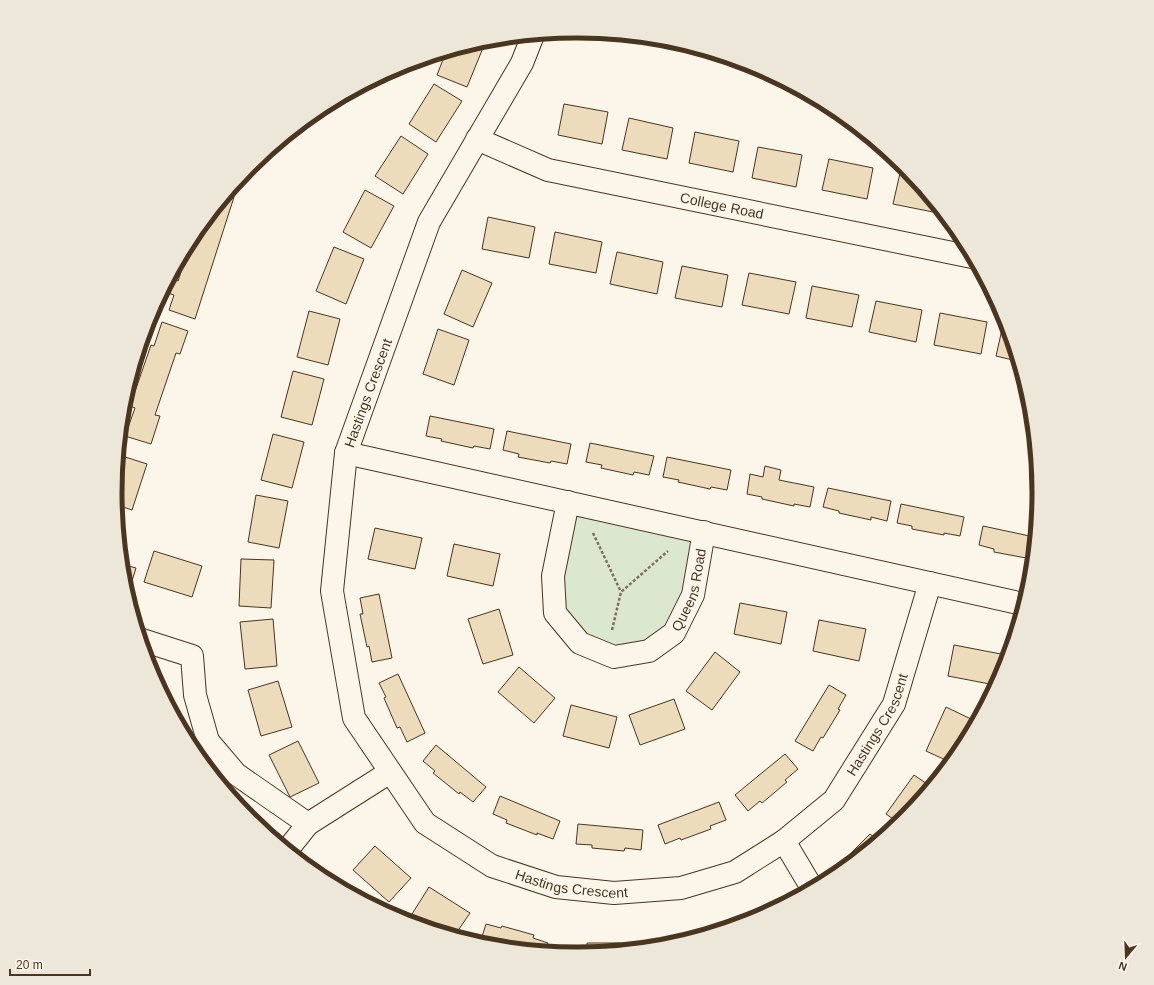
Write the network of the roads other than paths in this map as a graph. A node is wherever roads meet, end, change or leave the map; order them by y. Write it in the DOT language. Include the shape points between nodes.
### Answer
graph roads {
  1 [pos="531,41"];
  2 [pos="477,139"];
  3 [pos="965,256"];
  4 [pos="346,453"];
  5 [pos="574,504"];
  6 [pos="698,531"];
  7 [pos="930,583"];
  8 [pos="1018,603"];
  9 [pos="148,642"];
  10 [pos="390,772"];
  11 [pos="308,824"];
  12 [pos="784,841"];
  13 [pos="291,845"];
  14 [pos="809,883"];
  1 -- 2 [label="street, Hastings Crescent" via="522,63"];
  2 -- 3 [label="street, College Road" via="548,170"];
  2 -- 4 [label="street, Hastings Crescent" via="429,222"];
  4 -- 5 [label="street, Queens Road"];
  4 -- 10 [label="street, Hastings Crescent" via="332,591 354,718"];
  5 -- 6 [label="street, Queens Road"];
  5 -- 6 [label="street, Queens Road" via="553,576 555,613 580,642 614,657 649,651 674,633 693,595"];
  6 -- 7 [label="street, Queens Road"];
  7 -- 8 [label="street, Queens Road"];
  7 -- 12 [label="street, Hastings Crescent" via="894,704 834,800"];
  9 -- 11 [label="street" via="192,656 195,695 208,742 236,774"];
  10 -- 11 [label="street"];
  10 -- 12 [label="street, Hastings Crescent" via="425,823 492,866 556,886 614,893 681,888 735,872"];
  11 -- 13 [label="street"];
  12 -- 14 [label="street"];
}
